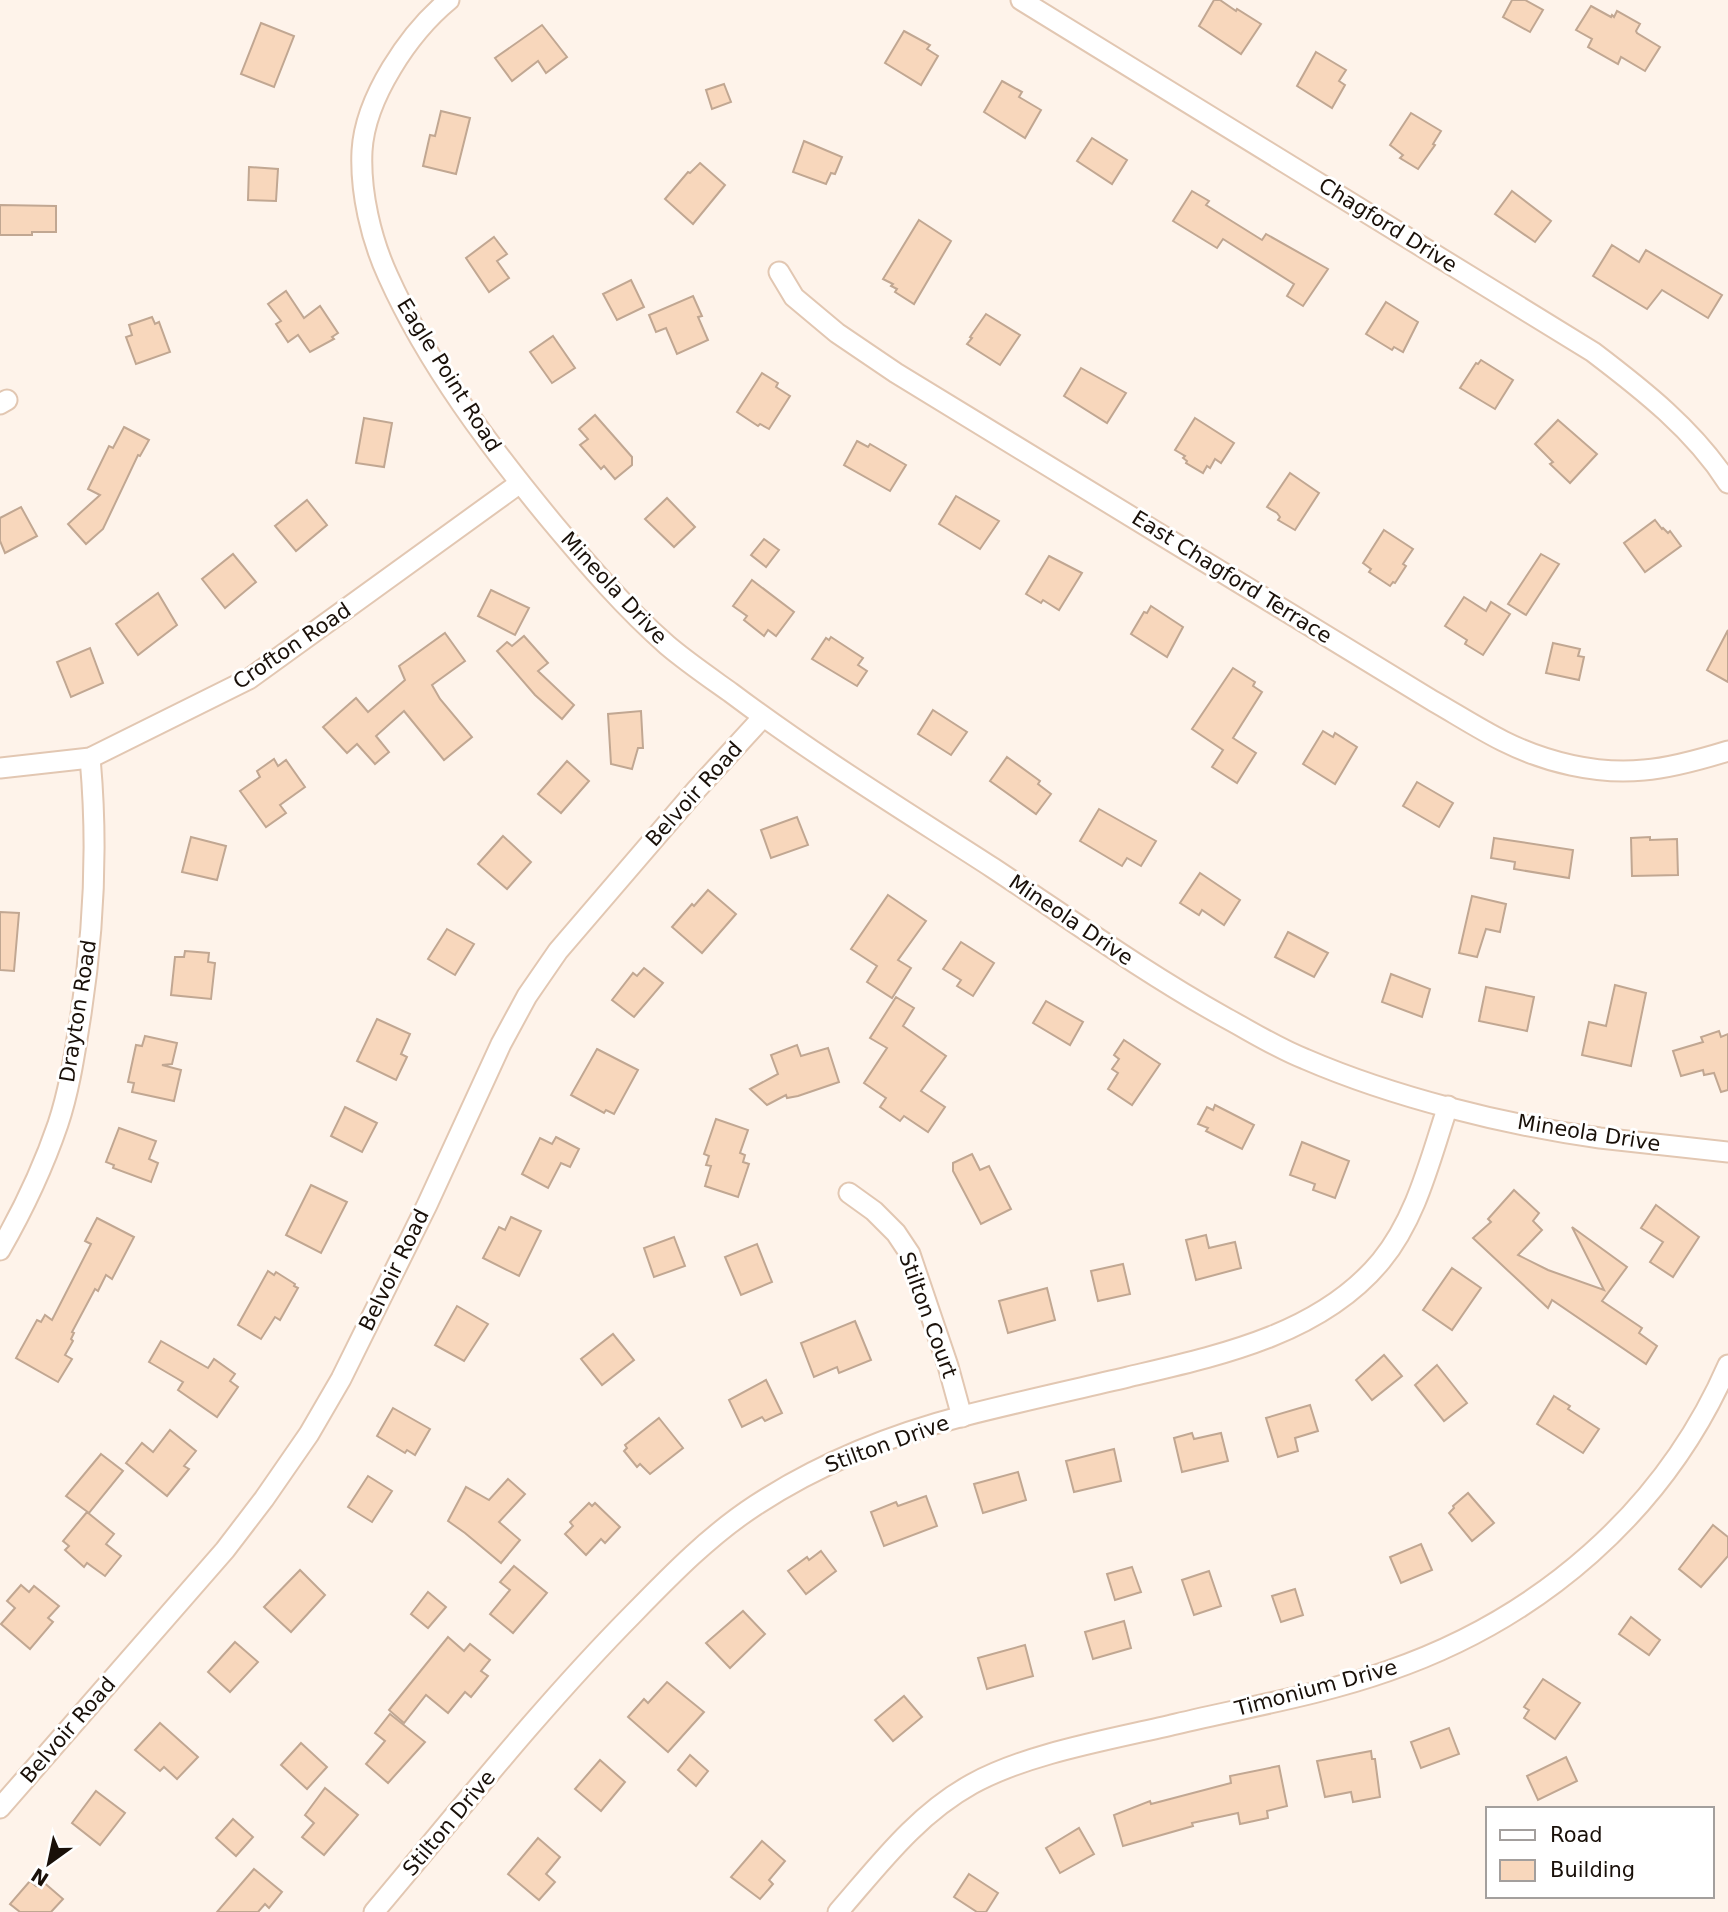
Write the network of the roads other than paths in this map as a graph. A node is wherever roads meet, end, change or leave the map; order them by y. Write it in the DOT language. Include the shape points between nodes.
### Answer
graph roads {
  1 [pos="449,0"];
  2 [pos="1020,0"];
  3 [pos="779,272"];
  4 [pos="520,483"];
  5 [pos="1728,483"];
  6 [pos="763,717"];
  7 [pos="1728,751"];
  8 [pos="90,758"];
  9 [pos="0,768"];
  10 [pos="1448,1106"];
  11 [pos="1728,1152"];
  12 [pos="849,1193"];
  13 [pos="0,1250"];
  14 [pos="1728,1365"];
  15 [pos="962,1417"];
  16 [pos="0,1808"];
  17 [pos="374,1912"];
  18 [pos="838,1912"];
  1 -- 4 [label="street, Eagle Point Road" via="417,32 377,97 362,149 365,192 387,275 461,402"];
  2 -- 5 [label="street, Chagford Drive" via="1593,352 1640,387 1691,436"];
  3 -- 7 [label="street, East Chagford Terrace" via="794,297 896,373 1503,741 1532,754 1604,770 1644,771"];
  4 -- 6 [label="street, Mineola Drive" via="629,609 669,647"];
  4 -- 8 [label="street, Crofton Road" via="250,678"];
  6 -- 10 [label="street, Mineola Drive" via="1194,1000 1306,1060"];
  6 -- 16 [label="street, Belvoir Road" via="558,951 527,996 341,1378 264,1499"];
  8 -- 9 [label="street, Crofton Road"];
  8 -- 13 [label="street, Drayton Road" via="95,815 89,961 72,1069 39,1175"];
  10 -- 11 [label="street, Mineola Drive" via="1597,1138"];
  10 -- 15 [label="street, Stilton Drive" via="1413,1208 1397,1239 1355,1287 1326,1309 1232,1350"];
  12 -- 15 [label="street, Stilton Court" via="896,1233 909,1254"];
  14 -- 18 [label="street, Timonium Drive" via="1689,1439 1653,1491 1586,1560 1520,1607 1431,1655 1387,1671 1078,1747 974,1783 911,1828"];
  15 -- 17 [label="street, Stilton Drive" via="862,1450 804,1476 709,1539 589,1658"];
}
